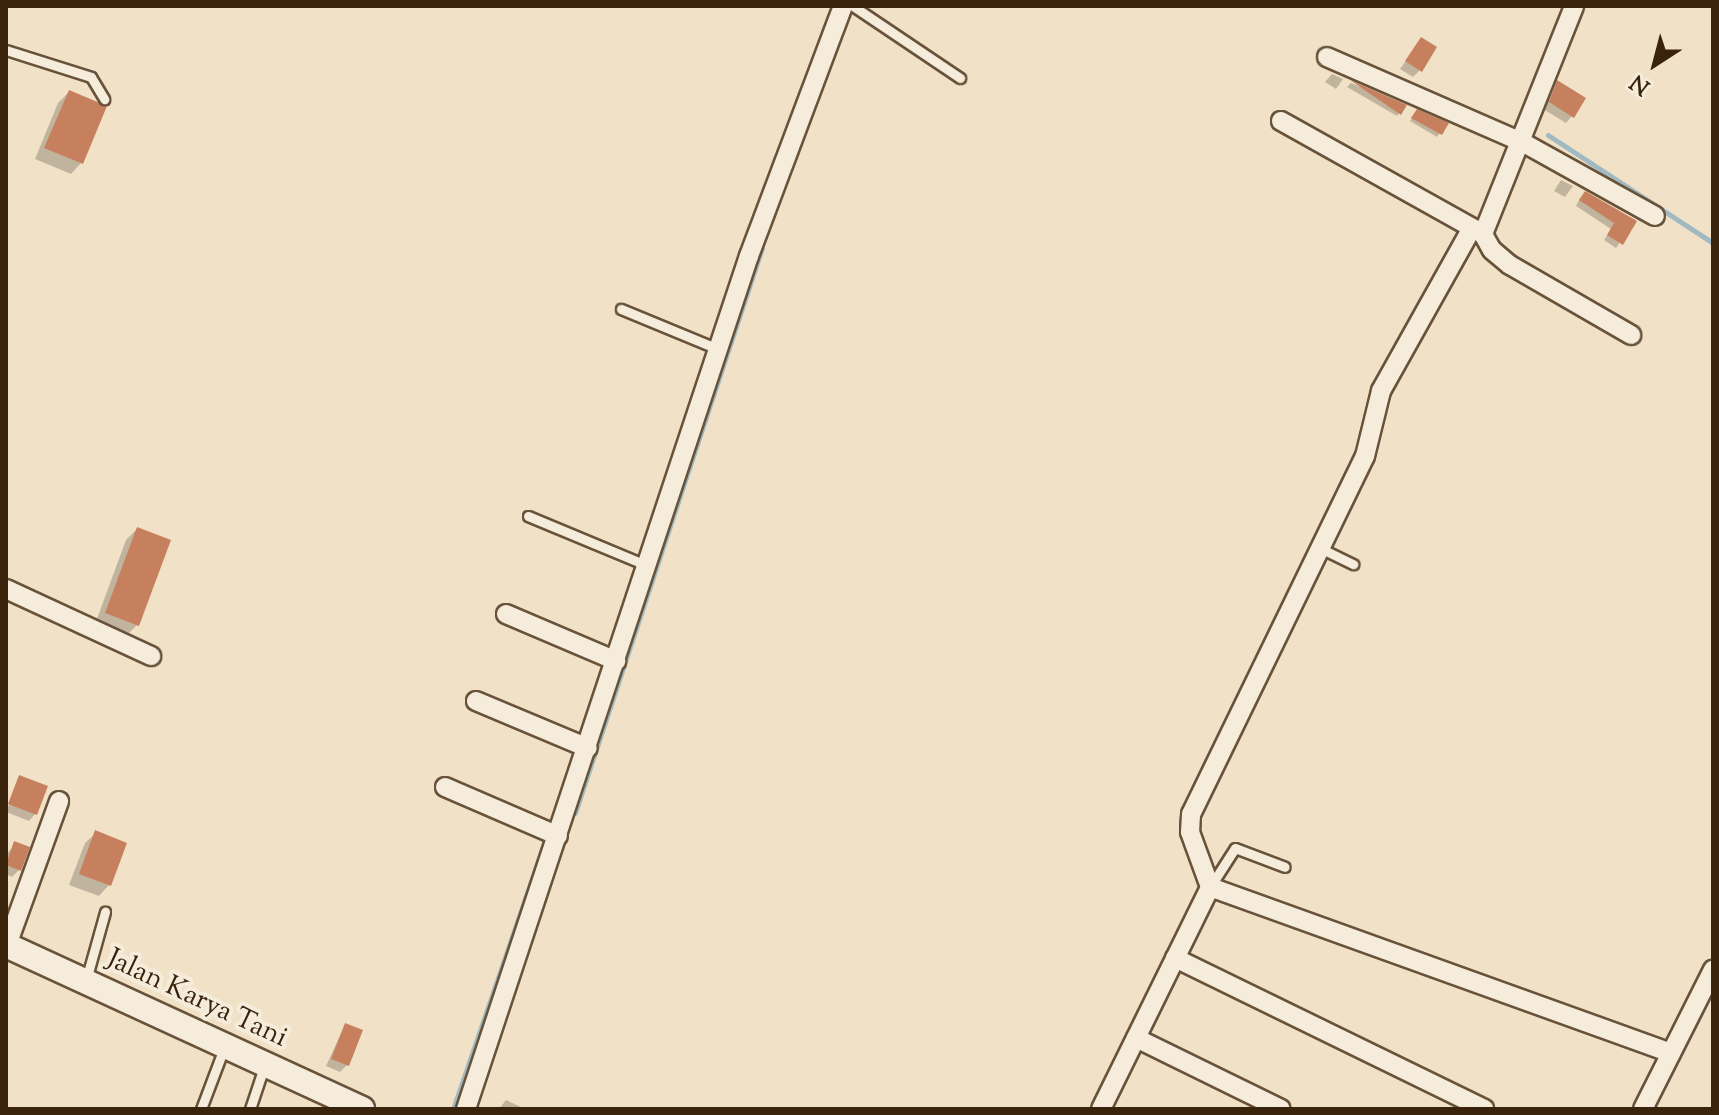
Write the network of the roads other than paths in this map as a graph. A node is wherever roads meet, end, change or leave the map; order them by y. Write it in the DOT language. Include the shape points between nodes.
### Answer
graph roads {
  1 [pos="843,6"];
  2 [pos="853,6"];
  3 [pos="1574,6"];
  4 [pos="6,50"];
  5 [pos="1327,57"];
  6 [pos="960,78"];
  7 [pos="104,99"];
  8 [pos="1281,121"];
  9 [pos="1522,142"];
  10 [pos="1655,216"];
  11 [pos="1478,231"];
  12 [pos="621,309"];
  13 [pos="1631,335"];
  14 [pos="718,349"];
  15 [pos="528,516"];
  16 [pos="1320,548"];
  17 [pos="1353,564"];
  18 [pos="646,565"];
  19 [pos="6,589"];
  20 [pos="506,614"];
  21 [pos="151,656"];
  22 [pos="616,661"];
  23 [pos="476,701"];
  24 [pos="588,748"];
  25 [pos="445,787"];
  26 [pos="59,801"];
  27 [pos="558,836"];
  28 [pos="1285,867"];
  29 [pos="1210,887"];
  30 [pos="105,912"];
  31 [pos="7,945"];
  32 [pos="1175,958"];
  33 [pos="1713,970"];
  34 [pos="86,980"];
  35 [pos="1136,1038"];
  36 [pos="226,1044"];
  37 [pos="1671,1053"];
  38 [pos="265,1064"];
  39 [pos="201,1109"];
  40 [pos="250,1109"];
  41 [pos="362,1109"];
  42 [pos="466,1109"];
  43 [pos="1101,1109"];
  44 [pos="1281,1109"];
  45 [pos="1484,1109"];
  46 [pos="1643,1109"];
  1 -- 14 [label="street"];
  2 -- 6 [label="lane"];
  3 -- 9 [label="street"];
  4 -- 7 [label="lane" via="91,77"];
  5 -- 9 [label="street"];
  8 -- 11 [label="street"];
  9 -- 10 [label="street"];
  9 -- 11 [label="street"];
  11 -- 13 [label="street" via="1510,265"];
  11 -- 16 [label="street" via="1381,391 1370,443"];
  12 -- 14 [label="lane"];
  14 -- 18 [label="street"];
  15 -- 18 [label="lane"];
  16 -- 17 [label="lane"];
  16 -- 29 [label="street" via="1191,814 1190,832"];
  18 -- 22 [label="street"];
  19 -- 21 [label="street"];
  20 -- 22 [label="street"];
  22 -- 24 [label="street"];
  23 -- 24 [label="street"];
  24 -- 27 [label="street"];
  25 -- 27 [label="street"];
  26 -- 31 [label="street"];
  27 -- 42 [label="street"];
  28 -- 29 [label="lane" via="1231,849"];
  29 -- 32 [label="street"];
  29 -- 37 [label="street"];
  30 -- 34 [label="lane"];
  31 -- 34 [label="street, Jalan Karya Tani"];
  32 -- 35 [label="street"];
  32 -- 45 [label="street"];
  33 -- 37 [label="street"];
  34 -- 36 [label="street, Jalan Karya Tani"];
  35 -- 43 [label="street"];
  35 -- 44 [label="street"];
  36 -- 38 [label="street, Jalan Karya Tani"];
  36 -- 39 [label="lane"];
  37 -- 46 [label="street"];
  38 -- 40 [label="lane"];
  38 -- 41 [label="street, Jalan Karya Tani"];
}
